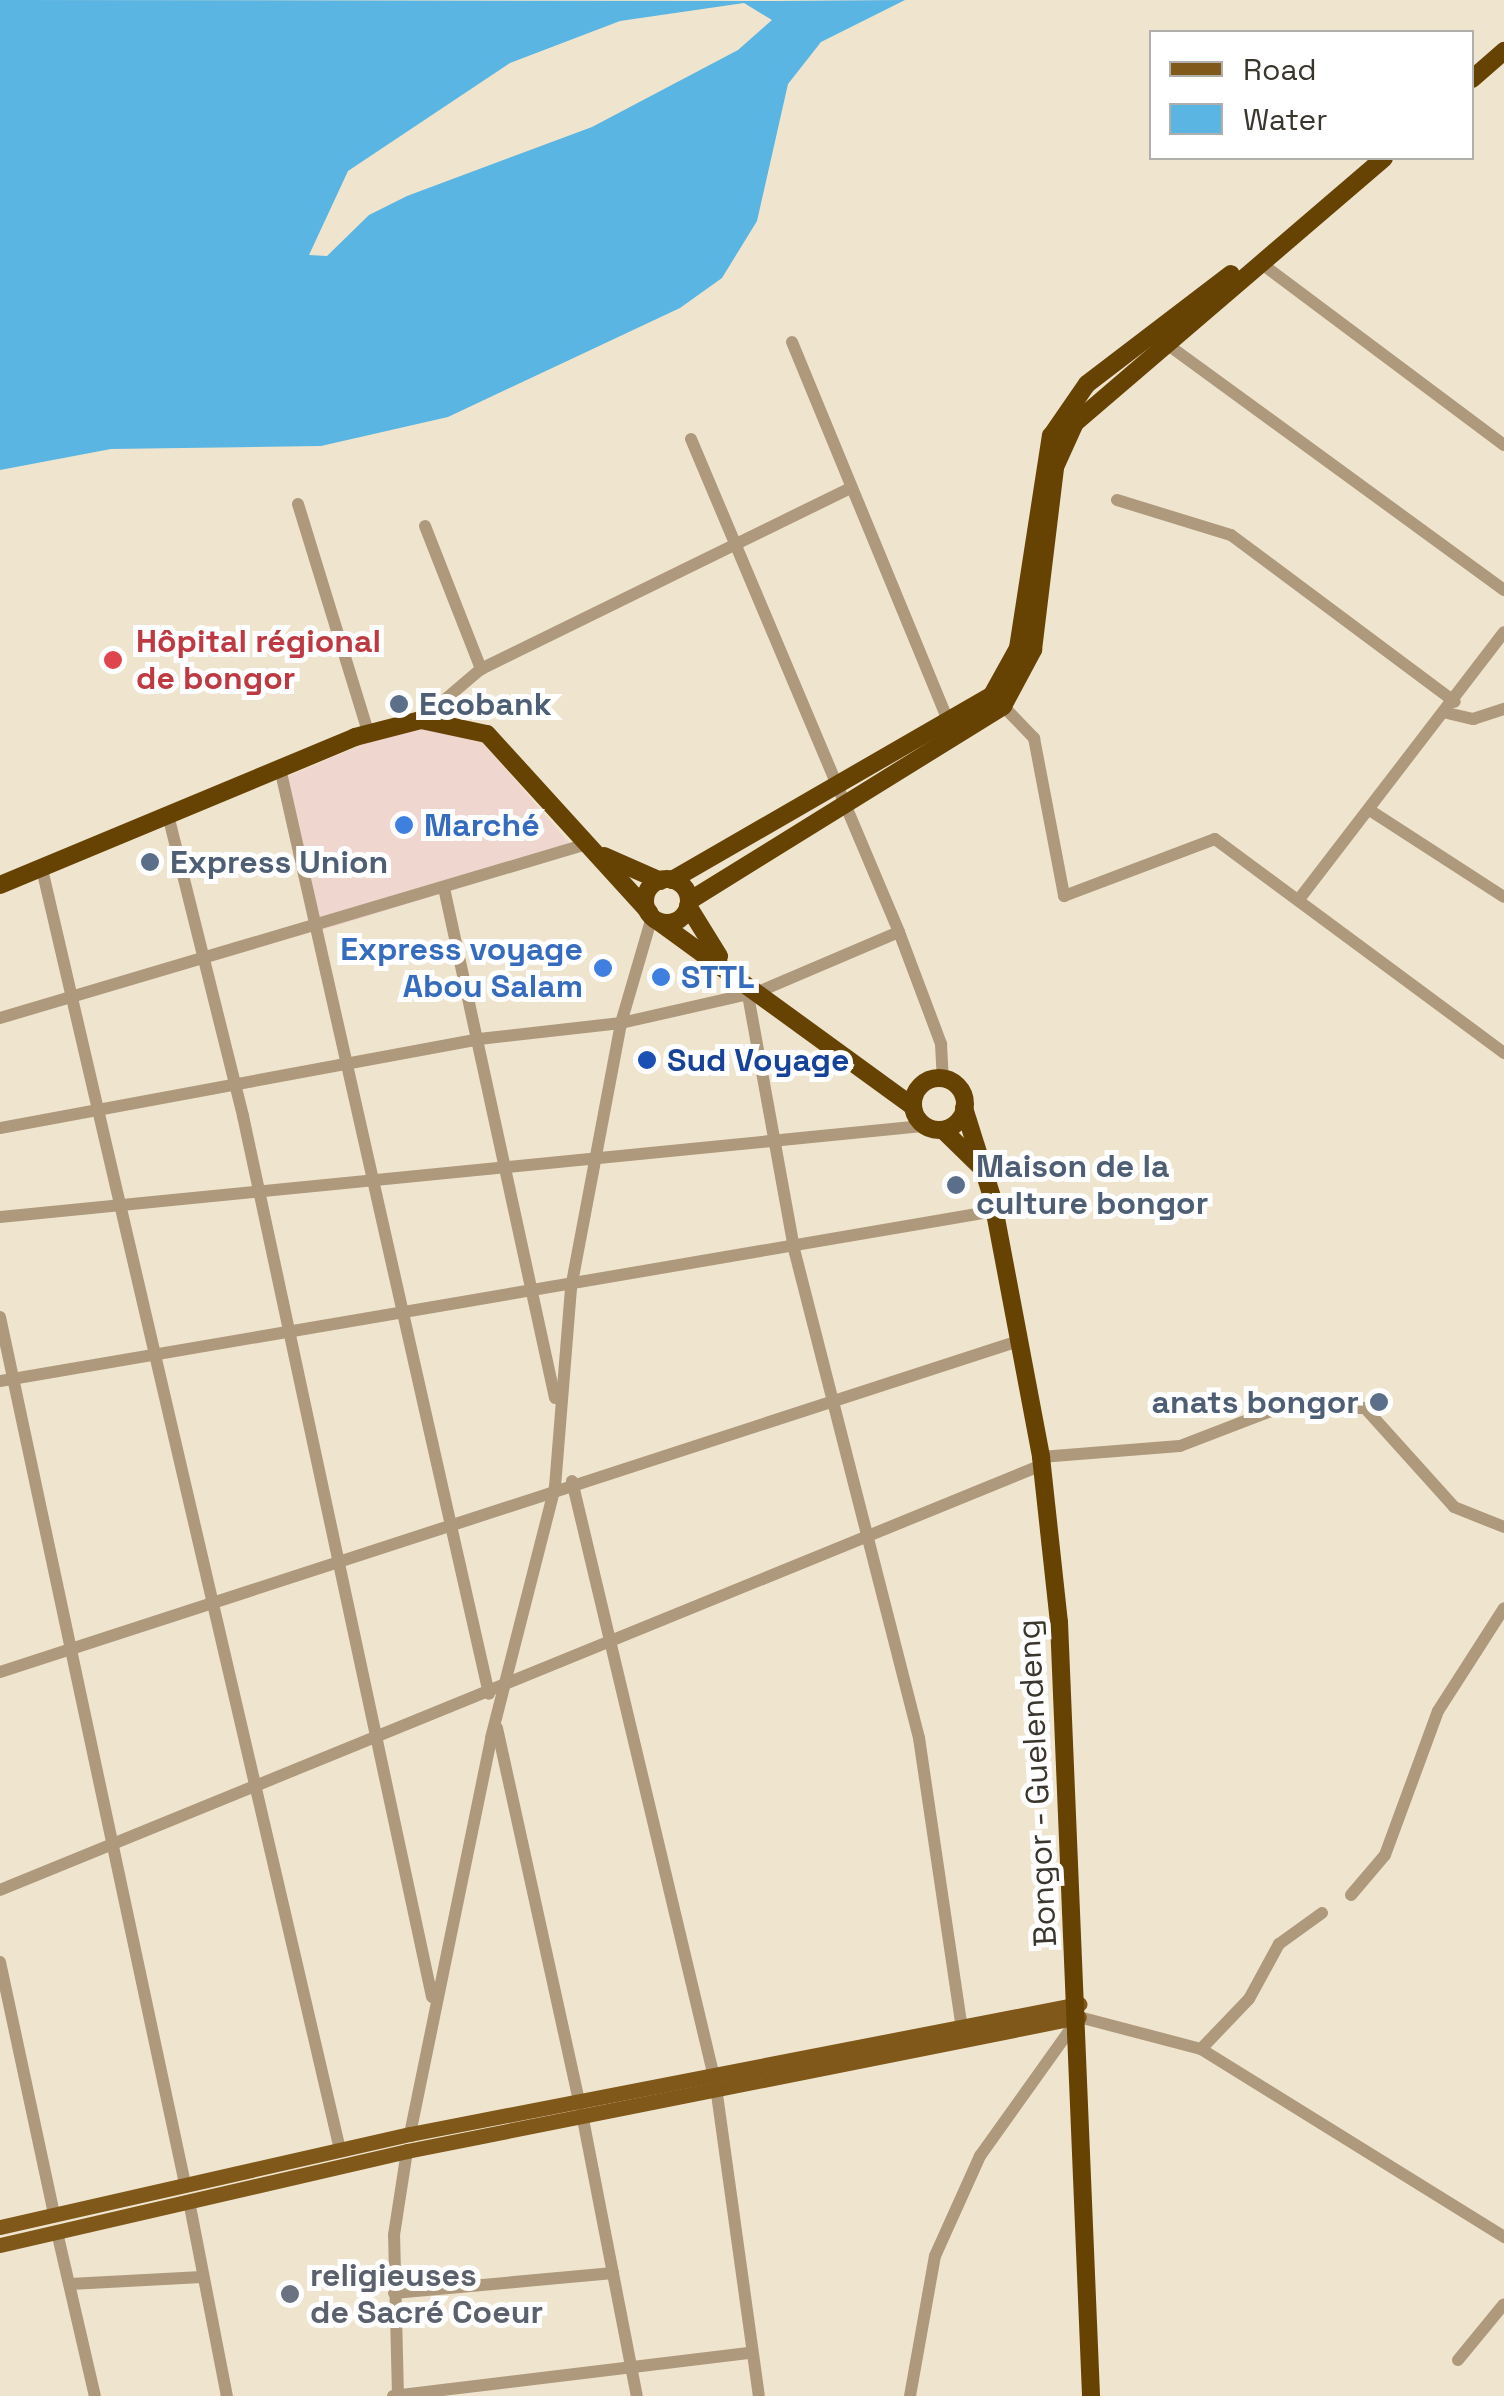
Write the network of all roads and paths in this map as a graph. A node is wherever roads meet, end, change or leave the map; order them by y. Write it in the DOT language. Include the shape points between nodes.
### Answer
graph roads {
  1 [pos="1504,51"];
  2 [pos="1474,77"];
  3 [pos="1382,160"];
  4 [pos="1325,207"];
  5 [pos="1262,264"];
  6 [pos="792,342"];
  7 [pos="1164,342"];
  8 [pos="691,439"];
  9 [pos="1504,445"];
  10 [pos="848,489"];
  11 [pos="1117,500"];
  12 [pos="298,504"];
  13 [pos="425,526"];
  14 [pos="736,536"];
  15 [pos="1504,590"];
  16 [pos="1504,632"];
  17 [pos="481,668"];
  18 [pos="1003,706"];
  19 [pos="1451,707"];
  20 [pos="1504,709"];
  21 [pos="421,720"];
  22 [pos="950,725"];
  23 [pos="368,732"];
  24 [pos="280,768"];
  25 [pos="841,796"];
  26 [pos="1371,811"];
  27 [pos="169,819"];
  28 [pos="586,844"];
  29 [pos="42,870"];
  30 [pos="667,881"];
  31 [pos="0,885"];
  32 [pos="444,888"];
  33 [pos="1504,897"];
  34 [pos="1300,898"];
  35 [pos="688,904"];
  36 [pos="653,917"];
  37 [pos="319,923"];
  38 [pos="899,932"];
  39 [pos="207,960"];
  40 [pos="732,971"];
  41 [pos="753,994"];
  42 [pos="69,998"];
  43 [pos="0,1018"];
  44 [pos="621,1023"];
  45 [pos="478,1038"];
  46 [pos="1504,1053"];
  47 [pos="352,1066"];
  48 [pos="869,1075"];
  49 [pos="936,1079"];
  50 [pos="236,1089"];
  51 [pos="912,1106"];
  52 [pos="964,1108"];
  53 [pos="98,1111"];
  54 [pos="923,1126"];
  55 [pos="0,1128"];
  56 [pos="943,1130"];
  57 [pos="771,1139"];
  58 [pos="595,1157"];
  59 [pos="506,1168"];
  60 [pos="985,1172"];
  61 [pos="378,1184"];
  62 [pos="259,1195"];
  63 [pos="120,1206"];
  64 [pos="995,1211"];
  65 [pos="0,1217"];
  66 [pos="794,1250"];
  67 [pos="571,1288"];
  68 [pos="532,1292"];
  69 [pos="405,1314"];
  70 [pos="0,1317"];
  71 [pos="290,1336"];
  72 [pos="1019,1341"];
  73 [pos="154,1358"];
  74 [pos="7,1379"];
  75 [pos="836,1401"];
  76 [pos="558,1414"];
  77 [pos="1042,1461"];
  78 [pos="572,1480"];
  79 [pos="555,1487"];
  80 [pos="452,1519"];
  81 [pos="1504,1527"];
  82 [pos="871,1530"];
  83 [pos="341,1556"];
  84 [pos="213,1603"];
  85 [pos="1504,1608"];
  86 [pos="610,1642"];
  87 [pos="77,1648"];
  88 [pos="0,1672"];
  89 [pos="504,1689"];
  90 [pos="489,1694"];
  91 [pos="496,1721"];
  92 [pos="380,1738"];
  93 [pos="257,1789"];
  94 [pos="116,1837"];
  95 [pos="0,1890"];
  96 [pos="1351,1895"];
  97 [pos="1322,1913"];
  98 [pos="0,1962"];
  99 [pos="433,2002"];
  100 [pos="1079,2010"];
  101 [pos="961,2024"];
  102 [pos="1202,2049"];
  103 [pos="714,2080"];
  104 [pos="580,2107"];
  105 [pos="408,2143"];
  106 [pos="340,2150"];
  107 [pos="266,2175"];
  108 [pos="187,2193"];
  109 [pos="54,2214"];
  110 [pos="0,2227"];
  111 [pos="58,2232"];
  112 [pos="1504,2237"];
  113 [pos="0,2245"];
  114 [pos="613,2273"];
  115 [pos="202,2276"];
  116 [pos="70,2284"];
  117 [pos="394,2293"];
  118 [pos="1504,2304"];
  119 [pos="750,2353"];
  120 [pos="1458,2360"];
  121 [pos="632,2374"];
  122 [pos="95,2396"];
  123 [pos="227,2396"];
  124 [pos="397,2396"];
  125 [pos="638,2396"];
  126 [pos="759,2396"];
  127 [pos="910,2396"];
  128 [pos="1091,2396"];
  1 -- 2 [label="highway"];
  3 -- 4 [label="highway"];
  4 -- 5 [label="highway"];
  4 -- 22 [label="highway" via="1117,359 1065,412 1042,463 1018,648 992,695"];
  5 -- 7 [label="highway"];
  5 -- 9 [label="street"];
  6 -- 10 [label="street"];
  7 -- 15 [label="street"];
  7 -- 18 [label="highway" via="1097,396 1063,442 1033,650"];
  8 -- 14 [label="street"];
  10 -- 14 [label="street"];
  10 -- 22 [label="street"];
  11 -- 19 [label="street" via="1231,534"];
  12 -- 23 [label="street"];
  13 -- 17 [label="street"];
  14 -- 17 [label="street"];
  14 -- 25 [label="street"];
  16 -- 19 [label="street"];
  17 -- 21 [label="street"];
  18 -- 25 [label="highway"];
  18 -- 34 [label="street" via="1034,738 1064,896 1215,839"];
  19 -- 20 [label="street" via="1472,719"];
  19 -- 26 [label="street"];
  21 -- 23 [label="highway"];
  21 -- 28 [label="highway" via="487,734"];
  22 -- 25 [label="highway"];
  23 -- 24 [label="highway"];
  24 -- 27 [label="highway"];
  24 -- 37 [label="street"];
  25 -- 30 [label="highway"];
  25 -- 35 [label="highway"];
  25 -- 38 [label="street"];
  26 -- 33 [label="street"];
  26 -- 34 [label="street"];
  27 -- 29 [label="highway"];
  27 -- 39 [label="street"];
  28 -- 30 [label="highway"];
  28 -- 32 [label="street"];
  28 -- 36 [label="highway"];
  29 -- 31 [label="highway"];
  29 -- 42 [label="street"];
  30 -- 35 [label="highway"];
  30 -- 36 [label="highway" via="648,891"];
  32 -- 37 [label="street"];
  32 -- 45 [label="street"];
  34 -- 46 [label="street"];
  35 -- 36 [label="highway" via="677,921"];
  35 -- 40 [label="highway"];
  36 -- 40 [label="highway"];
  36 -- 44 [label="street"];
  37 -- 39 [label="street"];
  37 -- 47 [label="street"];
  38 -- 41 [label="street"];
  38 -- 49 [label="street" via="941,1044"];
  39 -- 42 [label="street"];
  39 -- 50 [label="street"];
  40 -- 41 [label="highway"];
  41 -- 44 [label="street"];
  41 -- 48 [label="highway"];
  41 -- 57 [label="street"];
  42 -- 43 [label="street"];
  42 -- 53 [label="street"];
  44 -- 45 [label="street"];
  44 -- 58 [label="street"];
  45 -- 47 [label="street"];
  45 -- 59 [label="street"];
  47 -- 50 [label="street"];
  47 -- 61 [label="street"];
  48 -- 49 [label="highway"];
  48 -- 51 [label="highway"];
  49 -- 51 [label="highway"];
  49 -- 52 [label="highway" via="957,1086"];
  50 -- 53 [label="street"];
  50 -- 62 [label="street"];
  51 -- 54 [label="highway"];
  52 -- 56 [label="highway"];
  52 -- 60 [label="highway, Bongor - Guelendeng"];
  53 -- 55 [label="street"];
  53 -- 63 [label="street"];
  54 -- 56 [label="highway"];
  54 -- 57 [label="street"];
  56 -- 60 [label="highway"];
  57 -- 58 [label="street"];
  57 -- 66 [label="street"];
  58 -- 59 [label="street"];
  58 -- 67 [label="street"];
  59 -- 61 [label="street"];
  59 -- 68 [label="street"];
  60 -- 64 [label="highway, Bongor - Guelendeng"];
  61 -- 62 [label="street"];
  61 -- 69 [label="street"];
  62 -- 63 [label="street"];
  62 -- 71 [label="street"];
  63 -- 65 [label="street"];
  63 -- 73 [label="street"];
  64 -- 66 [label="street"];
  64 -- 72 [label="highway, Bongor - Guelendeng"];
  66 -- 67 [label="street"];
  66 -- 75 [label="street"];
  67 -- 68 [label="street"];
  67 -- 76 [label="street"];
  68 -- 69 [label="street"];
  68 -- 76 [label="street"];
  69 -- 71 [label="street"];
  69 -- 80 [label="street"];
  70 -- 74 [label="street"];
  71 -- 73 [label="street"];
  71 -- 83 [label="street"];
  72 -- 75 [label="street"];
  72 -- 77 [label="highway, Bongor - Guelendeng"];
  73 -- 74 [label="street"];
  73 -- 84 [label="street"];
  74 -- 87 [label="street"];
  75 -- 78 [label="street"];
  75 -- 82 [label="street"];
  76 -- 79 [label="street"];
  77 -- 81 [label="street" via="1180,1446 1279,1408 1366,1408 1454,1507"];
  77 -- 82 [label="street"];
  77 -- 100 [label="highway, Bongor - Guelendeng"];
  78 -- 79 [label="street"];
  78 -- 86 [label="street"];
  79 -- 80 [label="street"];
  79 -- 89 [label="street"];
  80 -- 83 [label="street"];
  80 -- 90 [label="street"];
  82 -- 86 [label="street"];
  82 -- 101 [label="street" via="932,1803"];
  83 -- 84 [label="street"];
  83 -- 92 [label="street"];
  84 -- 87 [label="street"];
  84 -- 93 [label="street"];
  85 -- 96 [label="street" via="1438,1711 1385,1854"];
  86 -- 89 [label="street"];
  86 -- 103 [label="street"];
  87 -- 88 [label="street"];
  87 -- 94 [label="street"];
  89 -- 90 [label="street"];
  89 -- 91 [label="street"];
  90 -- 92 [label="street"];
  91 -- 99 [label="street"];
  91 -- 104 [label="street"];
  92 -- 93 [label="street"];
  92 -- 99 [label="street"];
  93 -- 94 [label="street"];
  93 -- 106 [label="street"];
  94 -- 95 [label="street"];
  94 -- 108 [label="street"];
  97 -- 102 [label="street" via="1278,1944 1249,1999"];
  98 -- 109 [label="street"];
  99 -- 105 [label="street"];
  100 -- 101 [label="main road"];
  100 -- 102 [label="street"];
  100 -- 103 [label="main road"];
  100 -- 127 [label="street" via="980,2156 934,2256"];
  100 -- 128 [label="highway, Bongor - Guelendeng"];
  101 -- 103 [label="main road"];
  102 -- 112 [label="street"];
  103 -- 104 [label="main road"];
  103 -- 119 [label="street"];
  104 -- 105 [label="main road"];
  104 -- 114 [label="street"];
  105 -- 106 [label="main road"];
  105 -- 107 [label="main road"];
  105 -- 117 [label="street"];
  106 -- 107 [label="main road"];
  107 -- 108 [label="main road"];
  108 -- 109 [label="main road"];
  108 -- 111 [label="main road"];
  108 -- 115 [label="street"];
  109 -- 110 [label="main road"];
  111 -- 113 [label="main road"];
  111 -- 116 [label="street"];
  114 -- 117 [label="street"];
  114 -- 121 [label="street"];
  115 -- 116 [label="street"];
  115 -- 123 [label="street"];
  116 -- 122 [label="street"];
  117 -- 124 [label="street"];
  118 -- 120 [label="street"];
  119 -- 121 [label="street"];
  119 -- 126 [label="street"];
  121 -- 124 [label="street"];
  121 -- 125 [label="street"];
}
